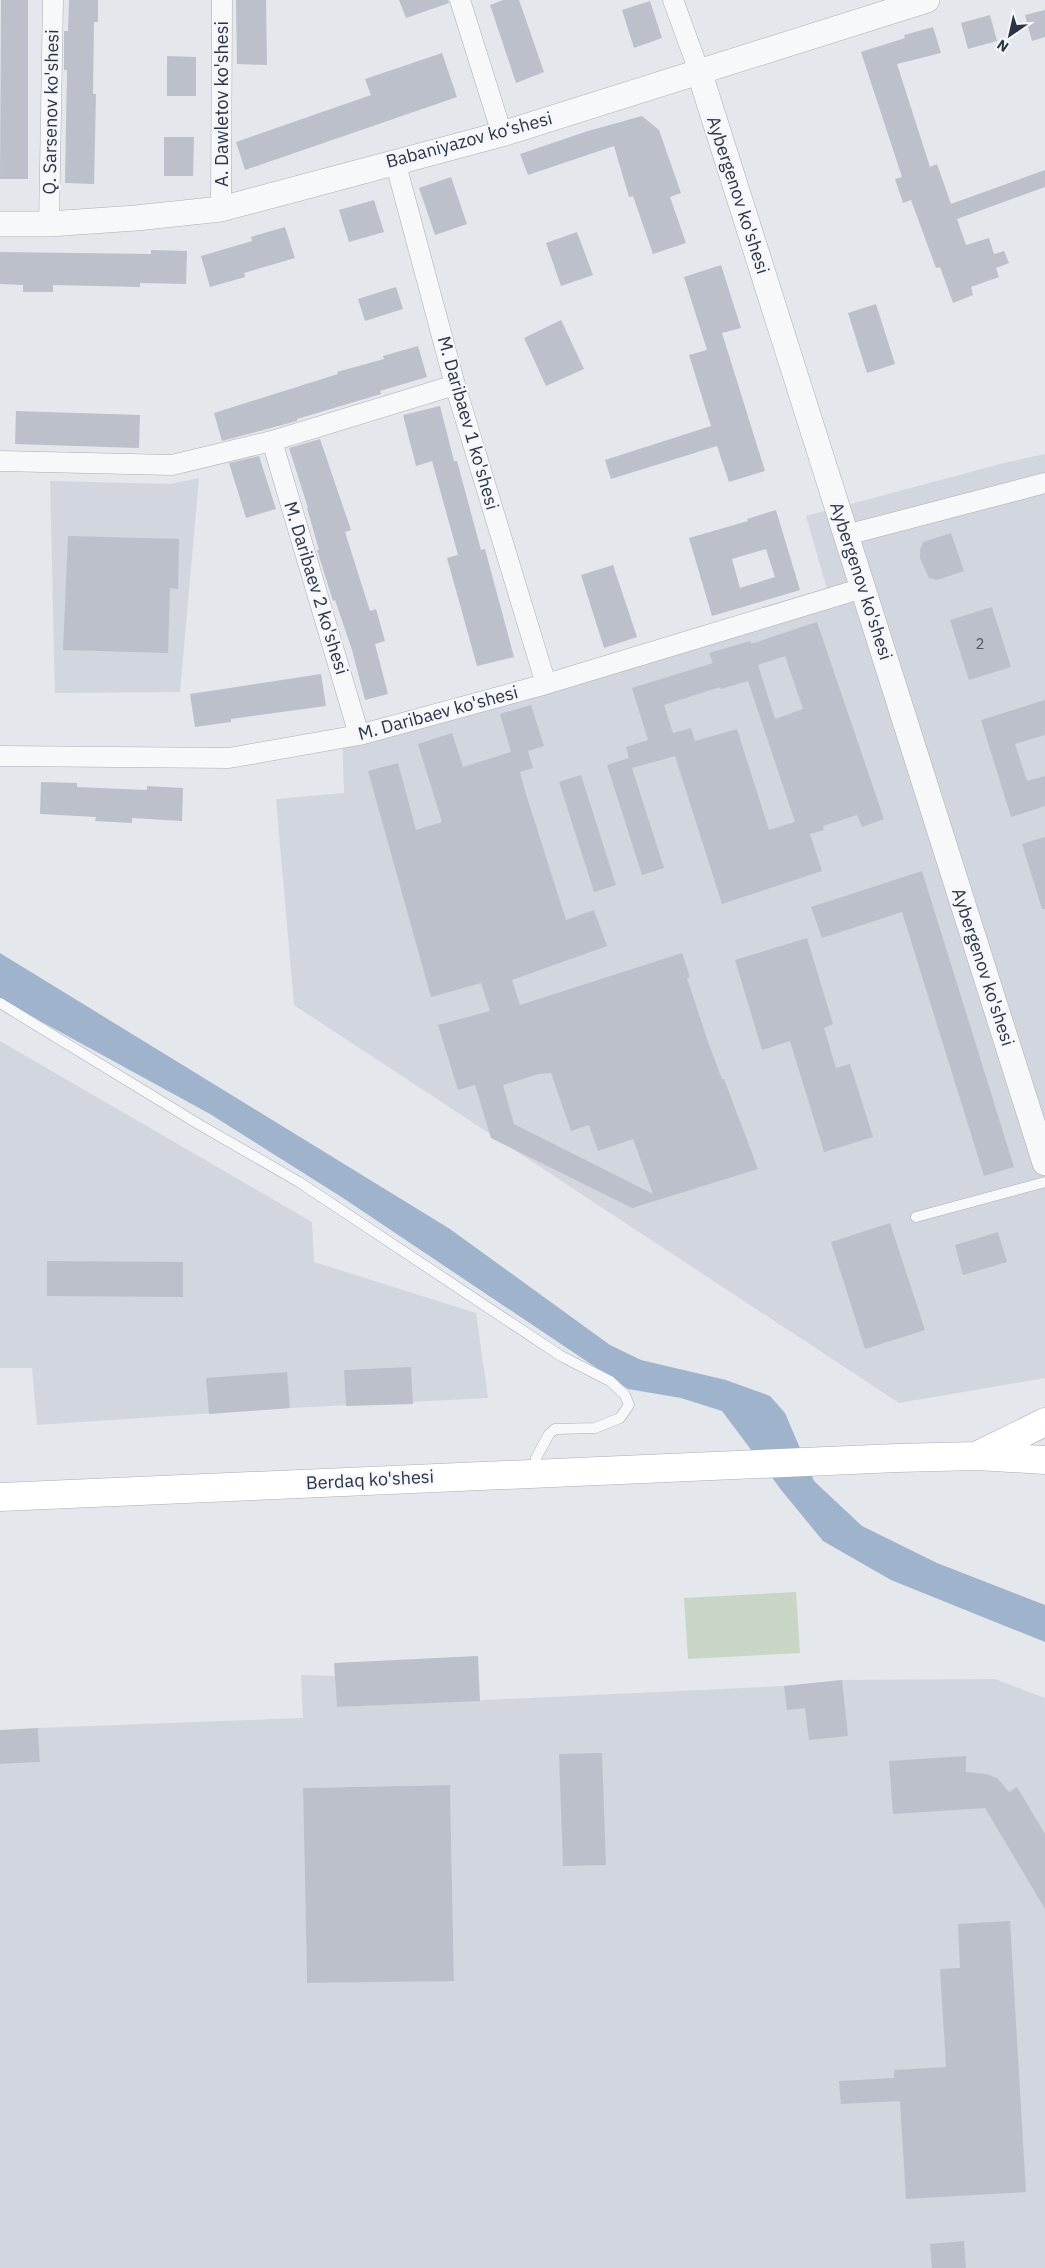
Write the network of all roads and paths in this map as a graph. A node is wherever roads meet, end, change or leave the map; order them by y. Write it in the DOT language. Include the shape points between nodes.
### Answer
graph roads {
  1 [pos="53,0"];
  2 [pos="222,0"];
  3 [pos="460,0"];
  4 [pos="673,0"];
  5 [pos="927,0"];
  6 [pos="902,4"];
  7 [pos="699,71"];
  8 [pos="502,134"];
  9 [pos="395,161"];
  10 [pos="221,209"];
  11 [pos="0,224"];
  12 [pos="49,224"];
  13 [pos="455,385"];
  14 [pos="272,441"];
  15 [pos="0,461"];
  16 [pos="1045,482"];
  17 [pos="846,535"];
  18 [pos="863,588"];
  19 [pos="546,684"];
  20 [pos="359,735"];
  21 [pos="0,756"];
  22 [pos="0,1003"];
  23 [pos="1045,1163"];
  24 [pos="1045,1182"];
  25 [pos="916,1216"];
  26 [pos="1045,1422"];
  27 [pos="977,1456"];
  28 [pos="1045,1460"];
  29 [pos="536,1473"];
  30 [pos="0,1497"];
  1 -- 12 [label="street, Q. Sarsenov ko'shesi"];
  2 -- 10 [label="street, A. Dawletov ko'shesi"];
  3 -- 8 [label="street"];
  4 -- 7 [label="street, Aybergenov ko'shesi"];
  5 -- 6 [label="street, Babaniyazov ko‘shesi"];
  6 -- 7 [label="street, Babaniyazov ko‘shesi"];
  7 -- 8 [label="street, Babaniyazov ko‘shesi"];
  7 -- 17 [label="street, Aybergenov ko'shesi"];
  8 -- 9 [label="street, Babaniyazov ko‘shesi"];
  9 -- 10 [label="street, Babaniyazov ko‘shesi"];
  9 -- 13 [label="street, M. Daribaev 1 ko'shesi"];
  10 -- 12 [label="street, Babaniyazov ko‘shesi"];
  11 -- 12 [label="street, Babaniyazov ko‘shesi"];
  13 -- 14 [label="street"];
  13 -- 19 [label="street, M. Daribaev 1 ko'shesi"];
  14 -- 15 [label="street" via="172,465"];
  14 -- 20 [label="street, M. Daribaev 2 ko'shesi"];
  16 -- 17 [label="street"];
  17 -- 18 [label="street, Aybergenov ko'shesi"];
  18 -- 19 [label="street, M. Daribaev ko'shesi"];
  18 -- 23 [label="street, Aybergenov ko'shesi"];
  19 -- 20 [label="street, M. Daribaev ko'shesi"];
  20 -- 21 [label="street, M. Daribaev ko'shesi" via="229,758"];
  22 -- 29 [label="lane" via="298,1182 545,1346 610,1381 625,1395 628,1405 620,1418 595,1428 556,1429 549,1434 536,1458"];
  24 -- 25 [label="lane"];
  26 -- 27 [label="main road"];
  27 -- 28 [label="main road, Berdaq ko'shesi"];
  27 -- 29 [label="main road, Berdaq ko'shesi"];
  29 -- 30 [label="main road, Berdaq ko'shesi"];
}
